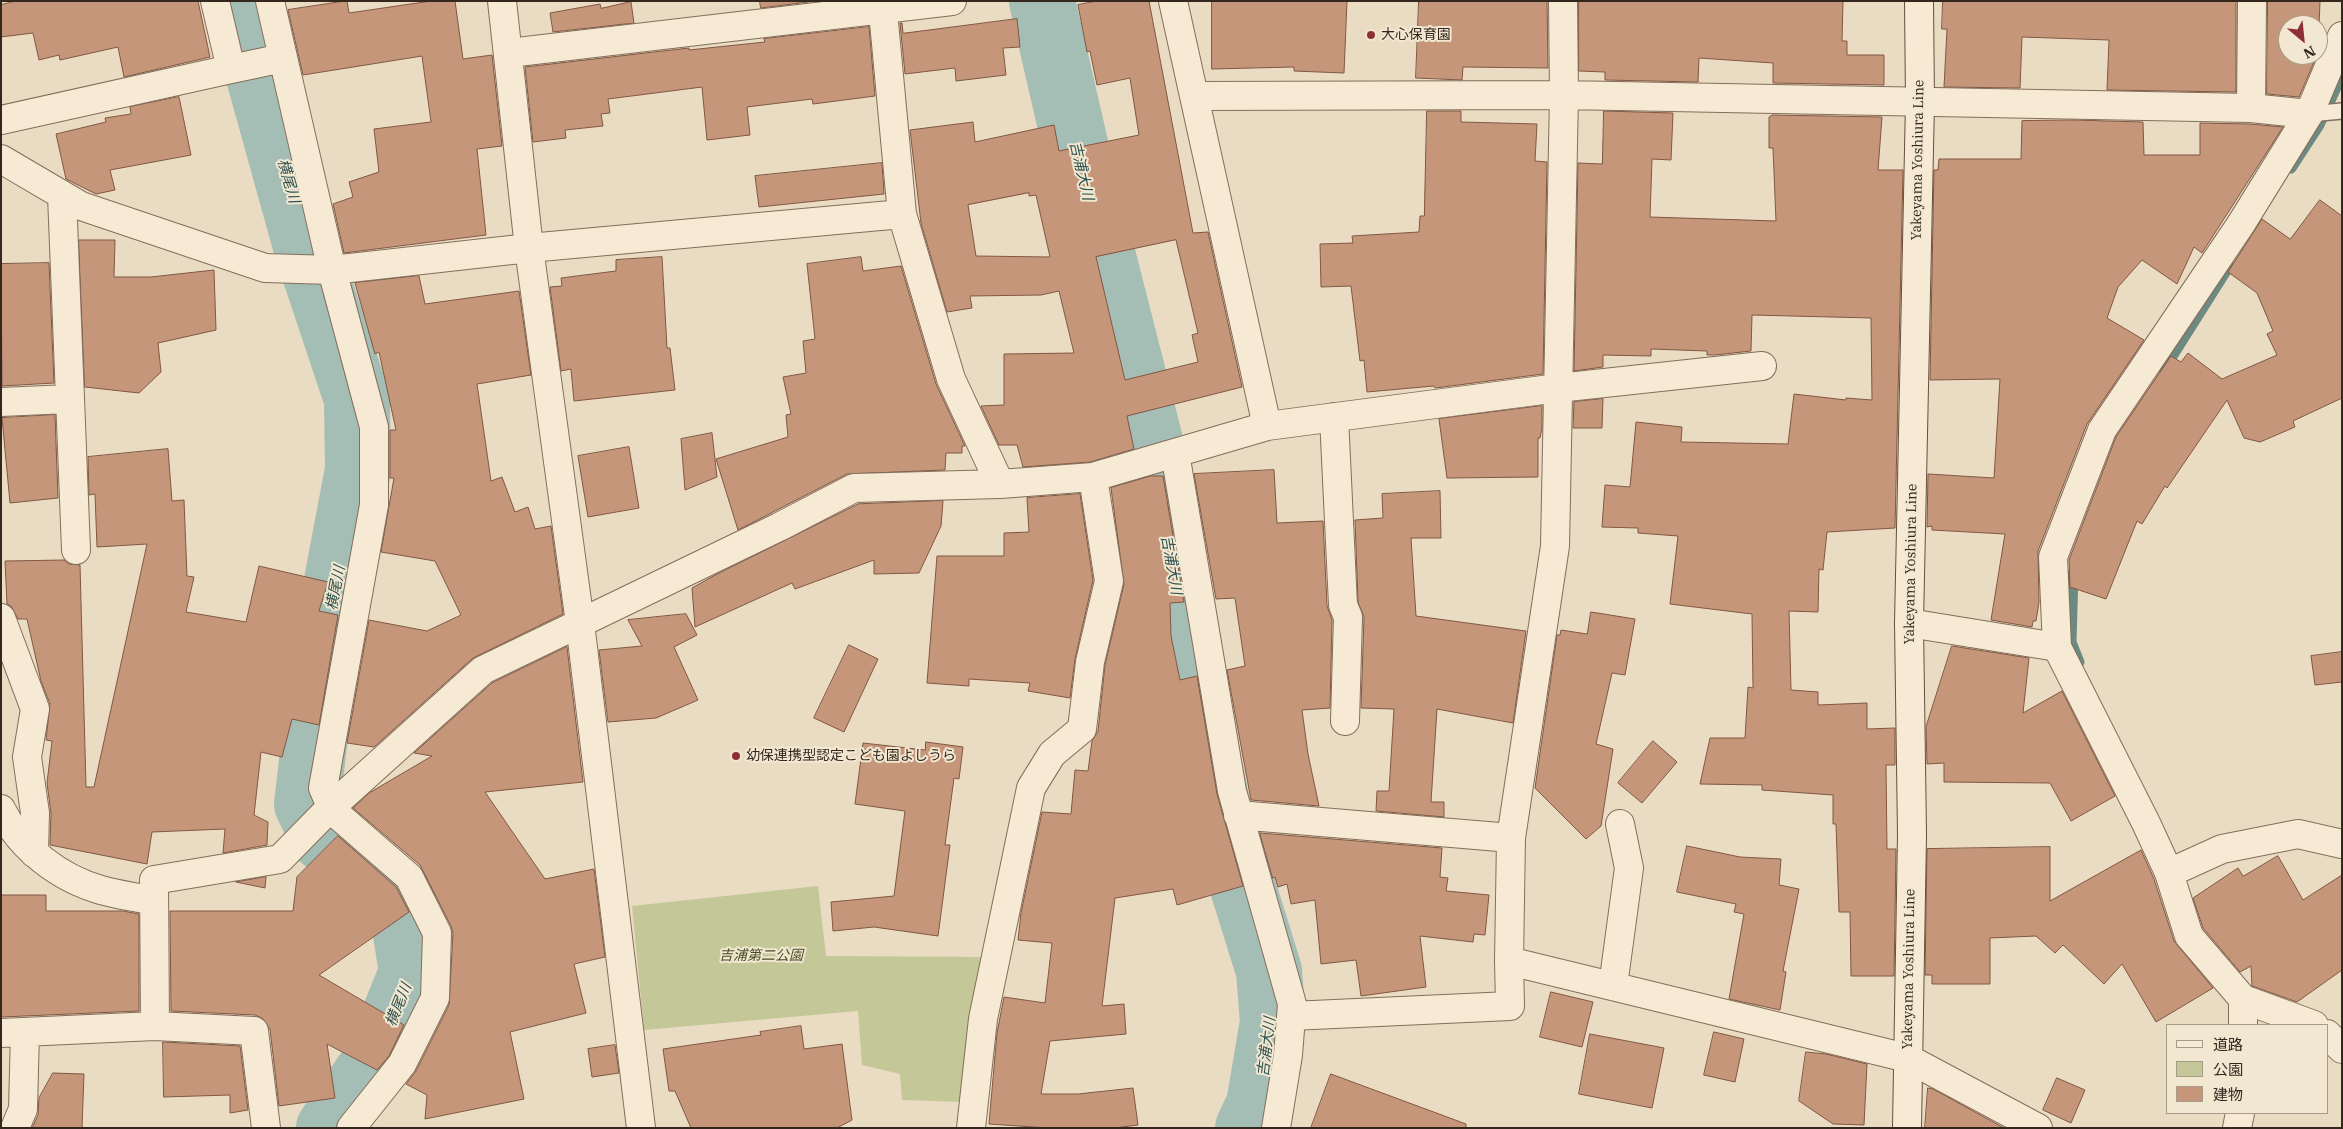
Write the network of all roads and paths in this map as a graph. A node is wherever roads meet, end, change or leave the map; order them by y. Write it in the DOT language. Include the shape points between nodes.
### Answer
graph roads {
  1 [pos="215,1"];
  2 [pos="270,1"];
  3 [pos="502,1"];
  4 [pos="952,1"];
  5 [pos="1173,1"];
  6 [pos="1563,1"];
  7 [pos="1919,1"];
  8 [pos="2252,1"];
  9 [pos="882,4"];
  10 [pos="2342,36"];
  11 [pos="509,53"];
  12 [pos="283,58"];
  13 [pos="231,69"];
  14 [pos="1564,95"];
  15 [pos="1194,96"];
  16 [pos="1920,102"];
  17 [pos="2251,108"];
  18 [pos="2342,111"];
  19 [pos="2310,114"];
  20 [pos="1,120"];
  21 [pos="1,158"];
  22 [pos="62,195"];
  23 [pos="902,214"];
  24 [pos="529,248"];
  25 [pos="332,270"];
  26 [pos="1762,366"];
  27 [pos="1558,388"];
  28 [pos="69,399"];
  29 [pos="1,402"];
  30 [pos="1334,417"];
  31 [pos="1267,426"];
  32 [pos="1175,452"];
  33 [pos="1093,477"];
  34 [pos="1000,484"];
  35 [pos="76,550"];
  36 [pos="1,618"];
  37 [pos="580,623"];
  38 [pos="1909,623"];
  39 [pos="2058,647"];
  40 [pos="1345,721"];
  41 [pos="331,807"];
  42 [pos="1,809"];
  43 [pos="1238,815"];
  44 [pos="1620,824"];
  45 [pos="1511,838"];
  46 [pos="2342,844"];
  47 [pos="34,853"];
  48 [pos="2169,873"];
  49 [pos="154,901"];
  50 [pos="1508,961"];
  51 [pos="1613,986"];
  52 [pos="2243,1012"];
  53 [pos="1291,1016"];
  54 [pos="2309,1024"];
  55 [pos="155,1026"];
  56 [pos="13,1032"];
  57 [pos="2328,1035"];
  58 [pos="2342,1049"];
  59 [pos="1907,1058"];
  60 [pos="2240,1114"];
  61 [pos="14,1128"];
  62 [pos="266,1128"];
  63 [pos="351,1128"];
  64 [pos="641,1128"];
  65 [pos="971,1128"];
  66 [pos="1276,1128"];
  67 [pos="1907,1128"];
  68 [pos="2038,1128"];
  69 [pos="2237,1128"];
  1 -- 13 [label="street"];
  2 -- 12 [label="street"];
  3 -- 11 [label="street"];
  4 -- 9 [label="street"];
  5 -- 15 [label="street"];
  6 -- 14 [label="street"];
  7 -- 16 [label="street, Yakeyama Yoshiura Line"];
  8 -- 17 [label="street"];
  9 -- 11 [label="street"];
  9 -- 23 [label="street"];
  10 -- 19 [label="street"];
  11 -- 24 [label="street"];
  12 -- 13 [label="street"];
  12 -- 25 [label="street"];
  13 -- 20 [label="street"];
  14 -- 15 [label="street"];
  14 -- 16 [label="street"];
  14 -- 27 [label="street"];
  15 -- 31 [label="street"];
  16 -- 17 [label="street"];
  16 -- 38 [label="street, Yakeyama Yoshiura Line"];
  17 -- 19 [label="street"];
  18 -- 19 [label="lane"];
  19 -- 39 [label="street" via="2241,224 2102,430 2053,557"];
  21 -- 22 [label="street"];
  22 -- 25 [label="street" via="81,206 265,268"];
  22 -- 28 [label="street"];
  23 -- 24 [label="street"];
  23 -- 34 [label="street" via="951,379"];
  24 -- 25 [label="street"];
  24 -- 37 [label="street"];
  25 -- 41 [label="street" via="374,426 374,505 323,788"];
  26 -- 27 [label="street"];
  27 -- 30 [label="street"];
  27 -- 45 [label="street" via="1555,546"];
  28 -- 29 [label="street"];
  28 -- 35 [label="street"];
  30 -- 31 [label="street"];
  30 -- 40 [label="street" via="1344,605 1348,618"];
  31 -- 32 [label="street"];
  32 -- 33 [label="street"];
  32 -- 43 [label="street"];
  33 -- 34 [label="street"];
  33 -- 65 [label="street" via="1108,581 1090,662 1082,729 1052,754 1031,788 983,1020"];
  34 -- 37 [label="street" via="854,488"];
  36 -- 47 [label="street" via="35,709 27,757 35,813"];
  37 -- 41 [label="street" via="483,670"];
  37 -- 64 [label="street"];
  38 -- 39 [label="street"];
  38 -- 59 [label="street, Yakeyama Yoshiura Line" via="1912,835"];
  39 -- 48 [label="street"];
  41 -- 49 [label="street" via="280,859 154,880"];
  41 -- 63 [label="street" via="409,877 437,933 435,998 402,1064"];
  42 -- 47 [label="street" via="9,825"];
  43 -- 45 [label="street"];
  43 -- 53 [label="street" via="1292,1004"];
  44 -- 51 [label="street" via="1629,868"];
  45 -- 50 [label="street"];
  46 -- 48 [label="street" via="2298,834 2222,849"];
  47 -- 49 [label="street" via="61,873 100,890"];
  48 -- 52 [label="street" via="2189,936"];
  49 -- 55 [label="street"];
  50 -- 51 [label="street"];
  50 -- 53 [label="street" via="1510,1006"];
  51 -- 59 [label="street"];
  52 -- 54 [label="street"];
  53 -- 66 [label="street"];
  55 -- 56 [label="street"];
  55 -- 62 [label="street" via="254,1031"];
  56 -- 61 [label="street" via="23,1109"];
  57 -- 58 [label="street"];
  59 -- 67 [label="street, Yakeyama Yoshiura Line"];
  59 -- 68 [label="street"];
  60 -- 69 [label="street"];
}
